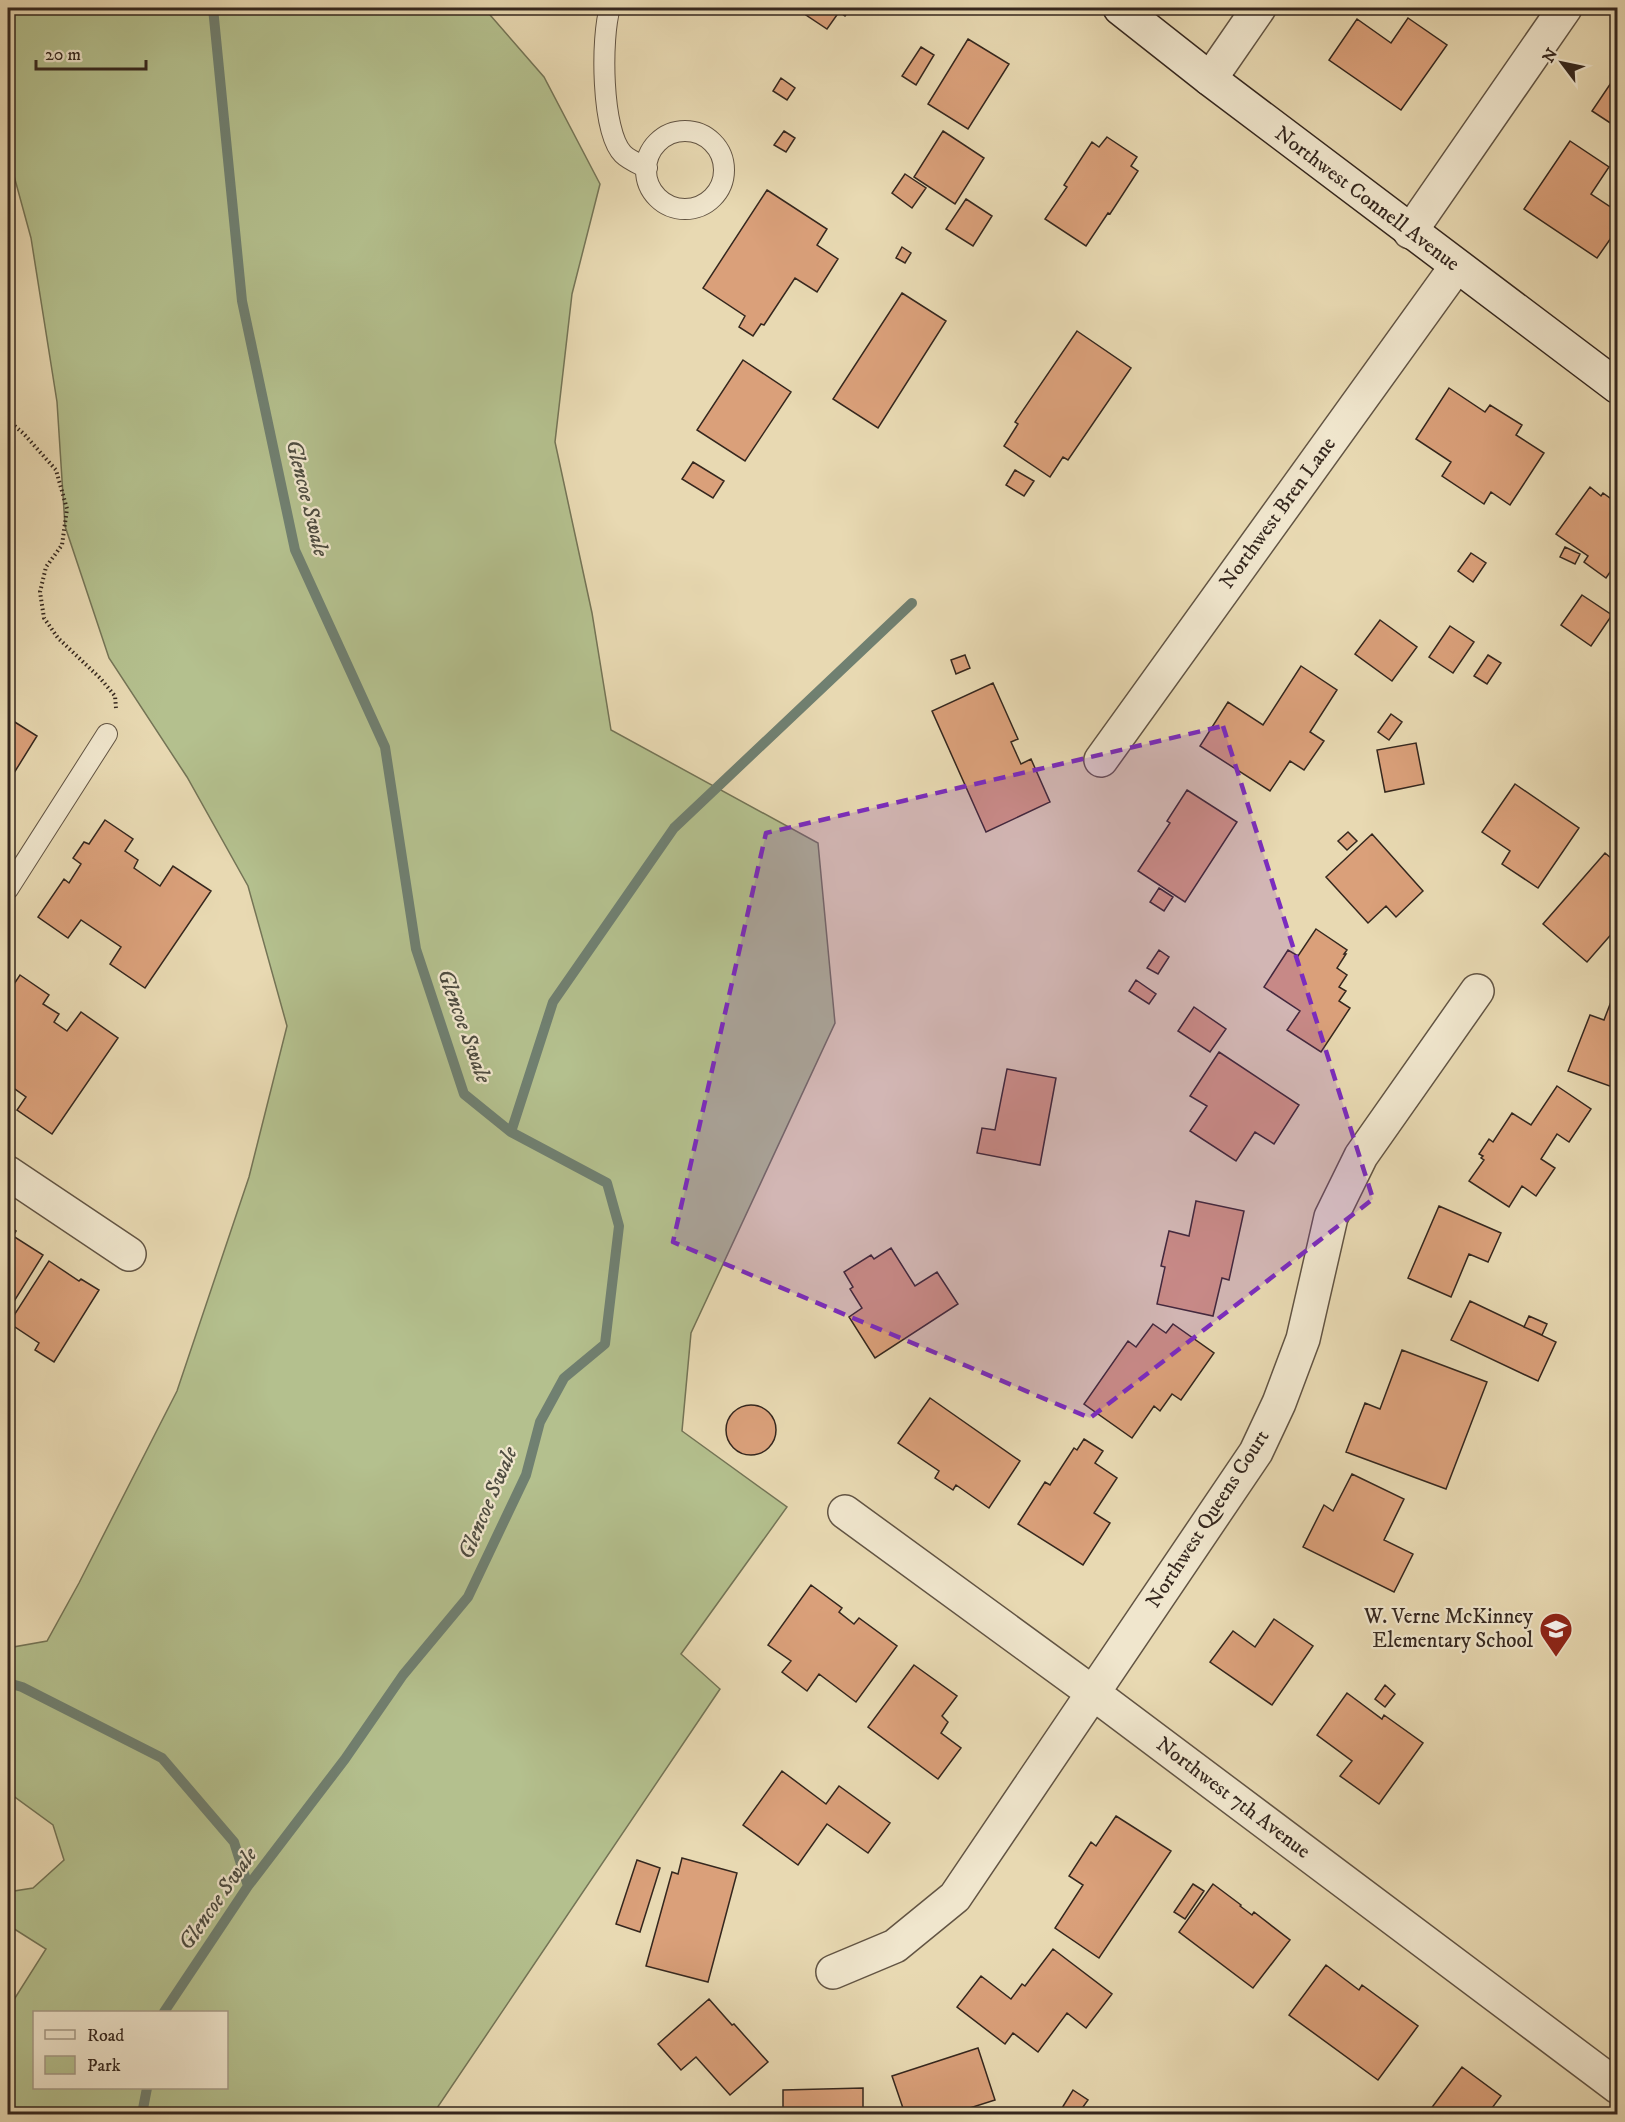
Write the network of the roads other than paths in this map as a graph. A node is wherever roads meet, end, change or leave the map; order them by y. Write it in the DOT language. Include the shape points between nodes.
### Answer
graph roads {
  1 [pos="610,8"];
  2 [pos="1120,8"];
  3 [pos="1258,8"];
  4 [pos="1565,8"];
  5 [pos="1210,79"];
  6 [pos="646,168"];
  7 [pos="1410,232"];
  8 [pos="1456,267"];
  9 [pos="1617,387"];
  10 [pos="107,734"];
  11 [pos="1101,760"];
  12 [pos="8,889"];
  13 [pos="1477,991"];
  14 [pos="8,1173"];
  15 [pos="129,1254"];
  16 [pos="845,1512"];
  17 [pos="1093,1693"];
  18 [pos="833,1972"];
  19 [pos="1617,2087"];
  1 -- 6 [label="lane" via="603,77 610,130 622,153"];
  2 -- 5 [label="street, Northwest Connell Avenue"];
  3 -- 5 [label="street"];
  4 -- 7 [label="street"];
  5 -- 7 [label="street, Northwest Connell Avenue"];
  7 -- 8 [label="street, Northwest Connell Avenue"];
  8 -- 9 [label="street, Northwest Connell Avenue"];
  8 -- 11 [label="street, Northwest Bren Lane"];
  10 -- 12 [label="lane"];
  13 -- 17 [label="street, Northwest Queens Court" via="1361,1156 1331,1217 1303,1339 1256,1452"];
  14 -- 15 [label="street"];
  16 -- 17 [label="street, Northwest 7th Avenue"];
  17 -- 18 [label="street, Northwest Queens Court" via="955,1897 895,1946"];
  17 -- 19 [label="street, Northwest 7th Avenue"];
}
